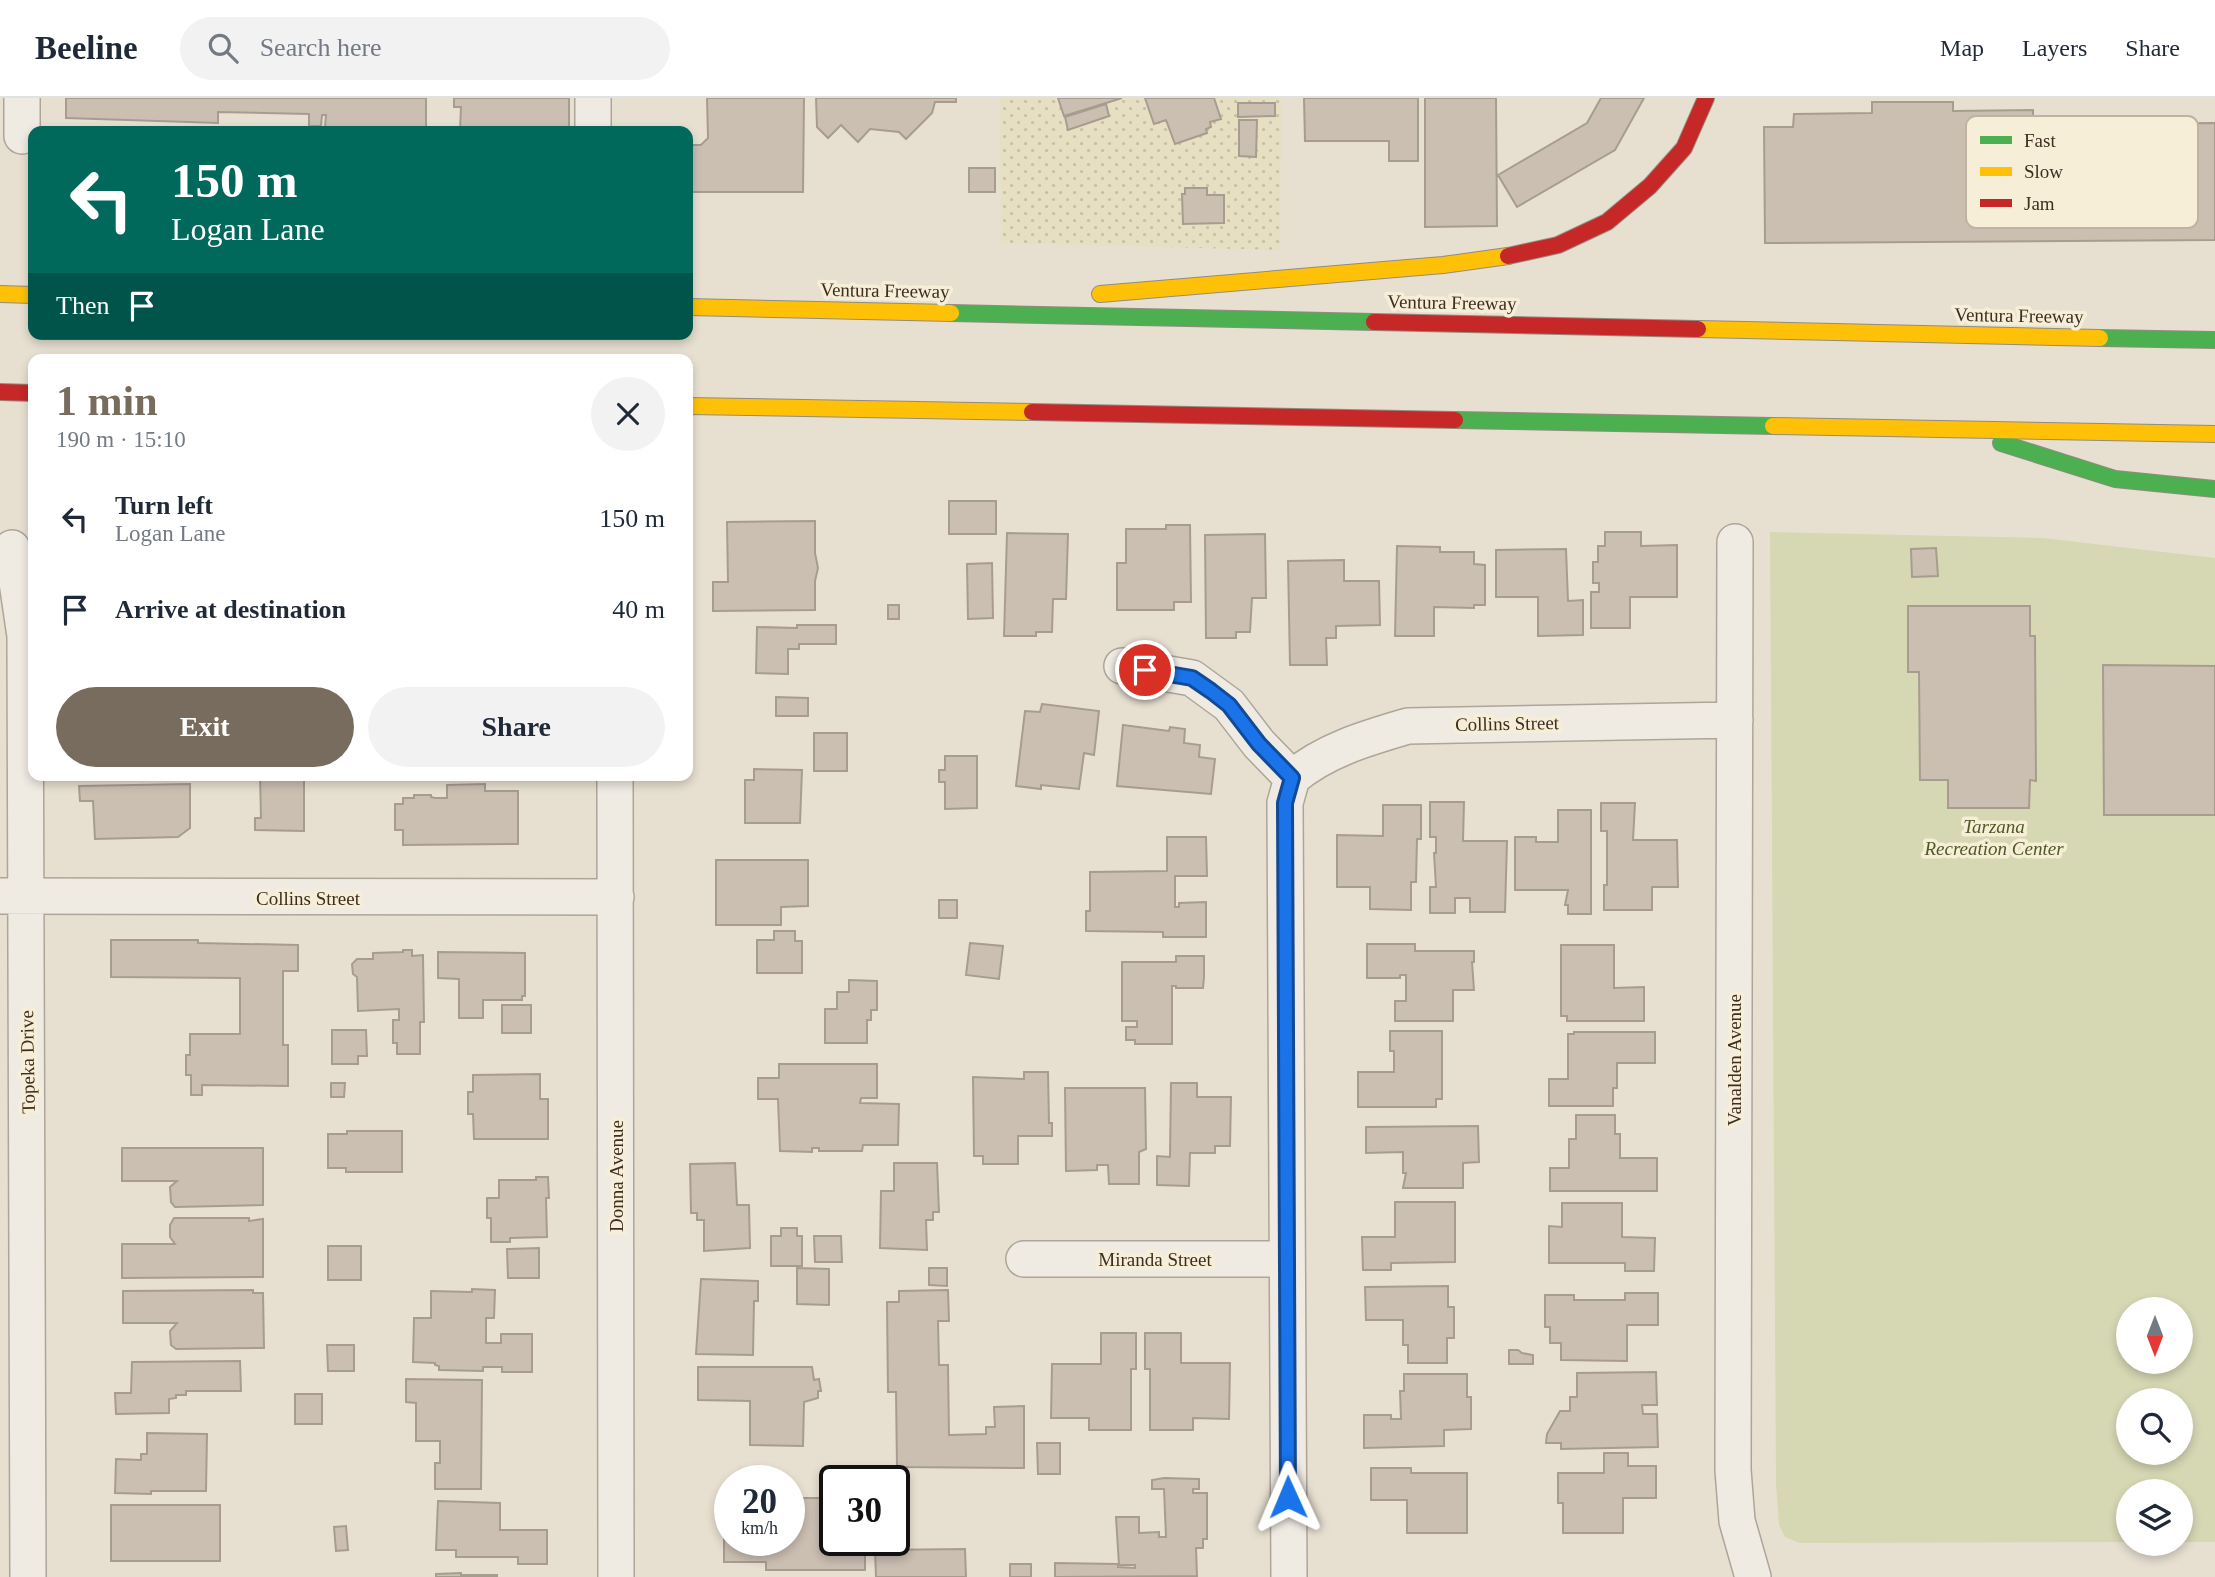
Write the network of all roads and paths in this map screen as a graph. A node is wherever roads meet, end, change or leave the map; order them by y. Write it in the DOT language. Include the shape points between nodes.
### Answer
graph roads {
  1 [pos="22,98"];
  2 [pos="593,98"];
  3 [pos="1706,98"];
  4 [pos="593,126"];
  5 [pos="22,136"];
  6 [pos="0,294"];
  7 [pos="28,295"];
  8 [pos="1088,295"];
  9 [pos="1047,299"];
  10 [pos="693,307"];
  11 [pos="897,312"];
  12 [pos="2215,340"];
  13 [pos="0,393"];
  14 [pos="28,393"];
  15 [pos="693,406"];
  16 [pos="1959,430"];
  17 [pos="2215,434"];
  18 [pos="2215,489"];
  19 [pos="1735,542"];
  20 [pos="12,548"];
  21 [pos="1122,666"];
  22 [pos="1735,720"];
  23 [pos="1292,778"];
  24 [pos="615,781"];
  25 [pos="12,895"];
  26 [pos="617,897"];
  27 [pos="1024,1259"];
  28 [pos="1286,1259"];
  29 [pos="28,1577"];
  30 [pos="616,1577"];
  31 [pos="1289,1577"];
  32 [pos="1753,1577"];
  1 -- 5 [label="street"];
  2 -- 4 [label="street"];
  3 -- 8 [label="highway" via="1684,148 1650,186 1607,222 1558,245 1443,265"];
  6 -- 7 [label="highway"];
  9 -- 11 [label="highway"];
  10 -- 11 [label="highway, Ventura Freeway"];
  11 -- 12 [label="highway, Ventura Freeway"];
  13 -- 14 [label="highway"];
  15 -- 16 [label="highway"];
  16 -- 17 [label="highway"];
  16 -- 18 [label="highway" via="2115,479"];
  19 -- 22 [label="street, Vanalden Avenue"];
  20 -- 25 [label="street, Topeka Drive" via="24,636"];
  21 -- 23 [label="street" via="1192,678 1229,705"];
  22 -- 23 [label="street, Collins Street" via="1408,726 1311,762"];
  22 -- 32 [label="street, Vanalden Avenue" via="1733,1470 1737,1521"];
  23 -- 28 [label="street" via="1285,803"];
  24 -- 26 [label="street, Donna Avenue"];
  25 -- 26 [label="street, Collins Street"];
  25 -- 29 [label="street, Topeka Drive" via="28,1126"];
  26 -- 30 [label="street, Donna Avenue"];
  27 -- 28 [label="street, Miranda Street"];
  28 -- 31 [label="street"];
}
